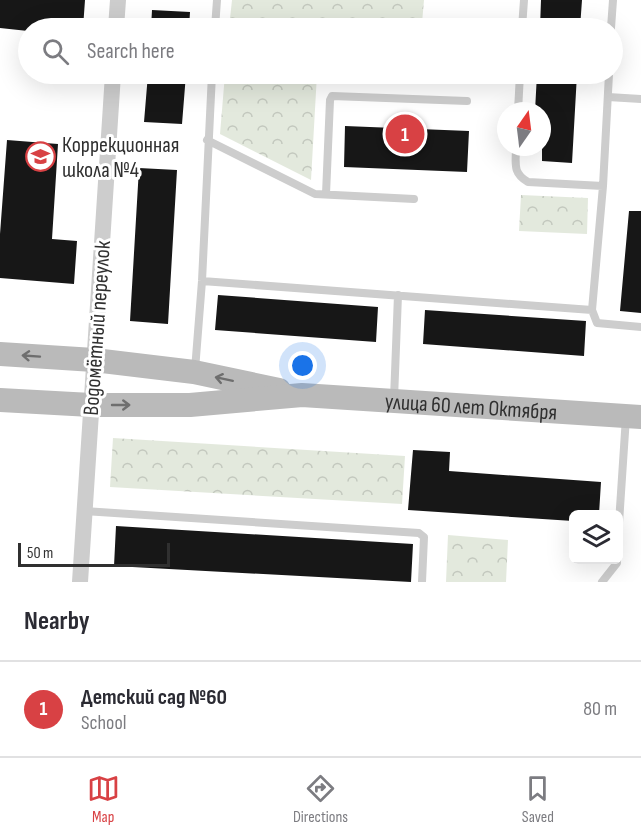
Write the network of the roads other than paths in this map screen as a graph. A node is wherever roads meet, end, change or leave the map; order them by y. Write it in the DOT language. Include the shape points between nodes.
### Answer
graph roads {
  1 [pos="118,0"];
  2 [pos="217,0"];
  3 [pos="524,0"];
  4 [pos="613,0"];
  5 [pos="117,18"];
  6 [pos="216,18"];
  7 [pos="523,18"];
  8 [pos="612,18"];
  9 [pos="112,84"];
  10 [pos="211,84"];
  11 [pos="519,84"];
  12 [pos="609,84"];
  13 [pos="608,97"];
  14 [pos="641,99"];
  15 [pos="467,101"];
  16 [pos="518,102"];
  17 [pos="207,140"];
  18 [pos="516,156"];
  19 [pos="603,186"];
  20 [pos="326,194"];
  21 [pos="414,199"];
  22 [pos="202,280"];
  23 [pos="399,295"];
  24 [pos="592,310"];
  25 [pos="641,327"];
  26 [pos="0,354"];
  27 [pos="94,360"];
  28 [pos="194,372"];
  29 [pos="302,395"];
  30 [pos="0,400"];
  31 [pos="394,401"];
  32 [pos="91,405"];
  33 [pos="633,417"];
  34 [pos="621,510"];
  35 [pos="84,511"];
  36 [pos="616,564"];
  37 [pos="80,582"];
  38 [pos="422,582"];
  39 [pos="602,582"];
  1 -- 5 [label="street"];
  2 -- 6 [label="lane"];
  3 -- 7 [label="lane"];
  4 -- 8 [label="lane"];
  9 -- 27 [label="street, Водомётный переулок"];
  10 -- 17 [label="lane"];
  11 -- 16 [label="lane"];
  12 -- 13 [label="lane"];
  13 -- 14 [label="lane"];
  13 -- 19 [label="lane"];
  15 -- 20 [label="lane" via="332,96"];
  17 -- 20 [label="lane" via="315,194"];
  17 -- 22 [label="lane"];
  18 -- 19 [label="lane" via="515,169 528,182"];
  19 -- 24 [label="lane"];
  20 -- 21 [label="lane"];
  22 -- 23 [label="lane"];
  22 -- 28 [label="lane"];
  23 -- 24 [label="lane"];
  23 -- 31 [label="lane"];
  24 -- 25 [label="lane" via="597,323"];
  27 -- 26 [label="main road, улица 60 лет Октября, one-way"];
  27 -- 28 [label="main road, улица 60 лет Октября"];
  27 -- 32 [label="street, Водомётный переулок"];
  29 -- 28 [label="main road, улица 60 лет Октября, one-way"];
  29 -- 31 [label="main road, улица 60 лет Октября"];
  32 -- 29 [label="main road, улица 60 лет Октября, one-way" via="190,405"];
  30 -- 32 [label="main road, улица 60 лет Октября"];
  31 -- 33 [label="main road, улица 60 лет Октября"];
  32 -- 35 [label="street, Водомётный переулок"];
  33 -- 34 [label="lane"];
  35 -- 37 [label="street, Водомётный переулок"];
  35 -- 38 [label="lane" via="418,533 424,537"];
  36 -- 39 [label="lane"];
}
